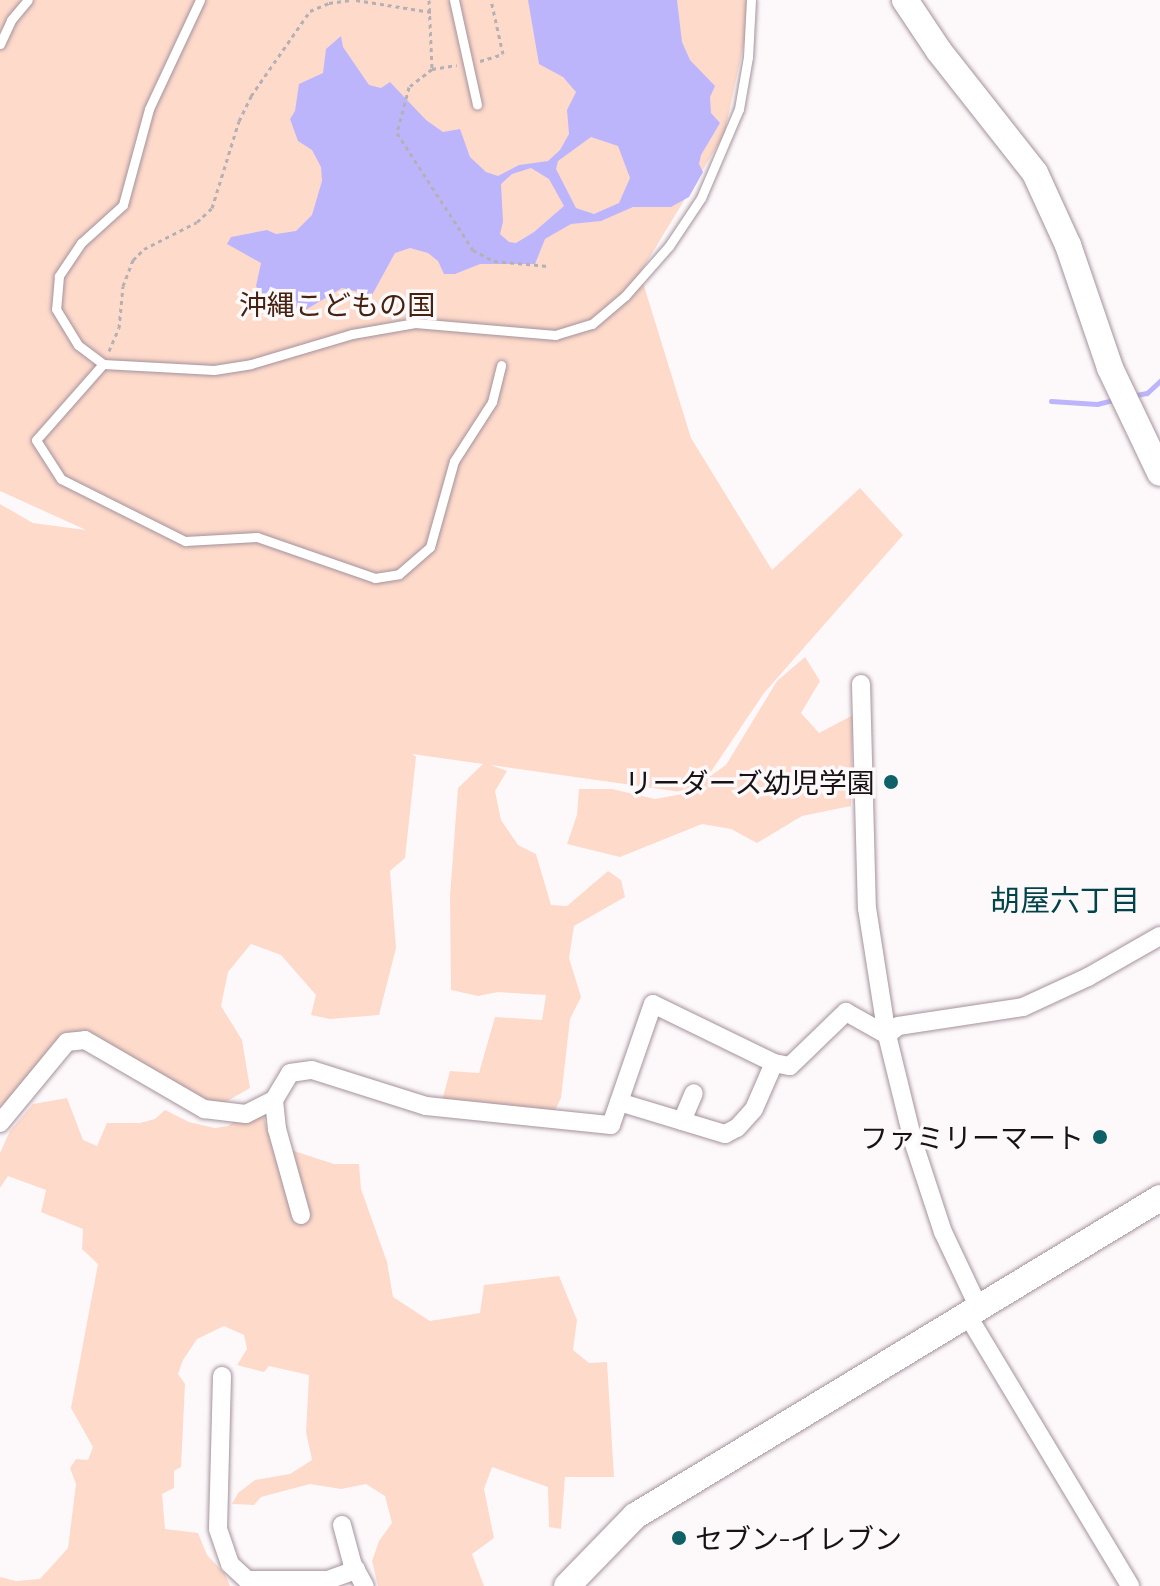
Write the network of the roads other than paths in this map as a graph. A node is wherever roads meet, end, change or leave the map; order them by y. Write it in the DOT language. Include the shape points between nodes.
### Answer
graph roads {
  1 [pos="28,0"];
  2 [pos="200,0"];
  3 [pos="454,0"];
  4 [pos="751,0"];
  5 [pos="905,0"];
  6 [pos="0,44"];
  7 [pos="477,105"];
  8 [pos="103,364"];
  9 [pos="501,365"];
  10 [pos="1160,473"];
  11 [pos="861,684"];
  12 [pos="1160,936"];
  13 [pos="887,1035"];
  14 [pos="774,1063"];
  15 [pos="694,1093"];
  16 [pos="274,1100"];
  17 [pos="619,1102"];
  18 [pos="682,1121"];
  19 [pos="0,1123"];
  20 [pos="1160,1198"];
  21 [pos="301,1215"];
  22 [pos="973,1312"];
  23 [pos="222,1376"];
  24 [pos="342,1525"];
  25 [pos="360,1578"];
  26 [pos="248,1583"];
  27 [pos="567,1586"];
  28 [pos="1130,1586"];
  1 -- 6 [label="lane"];
  2 -- 8 [label="lane" via="149,109 123,205 81,243 59,276 56,309 78,345"];
  3 -- 7 [label="lane"];
  4 -- 8 [label="lane" via="739,109 706,187 669,246 592,324 555,335 415,323 214,370"];
  5 -- 10 [label="street" via="1035,173 1054,209 1123,398"];
  8 -- 9 [label="lane" via="36,440 61,479 185,541 257,537 375,578 399,574 430,547 454,461 492,402"];
  11 -- 13 [label="street" via="867,908"];
  12 -- 13 [label="street" via="1023,1007 898,1026"];
  13 -- 14 [label="street" via="846,1012 790,1066"];
  13 -- 22 [label="street" via="913,1141"];
  14 -- 17 [label="street" via="653,1004"];
  14 -- 18 [label="street" via="754,1109 737,1128 725,1134"];
  15 -- 18 [label="street"];
  16 -- 17 [label="street" via="290,1073 312,1070 426,1106 611,1125"];
  16 -- 19 [label="street" via="246,1114 204,1109 85,1040 67,1042"];
  16 -- 21 [label="street"];
  17 -- 18 [label="street"];
  20 -- 22 [label="street"];
  22 -- 27 [label="street" via="635,1516"];
  22 -- 28 [label="street"];
  23 -- 26 [label="street" via="218,1529 230,1564"];
  24 -- 25 [label="street"];
  25 -- 26 [label="street"];
}
